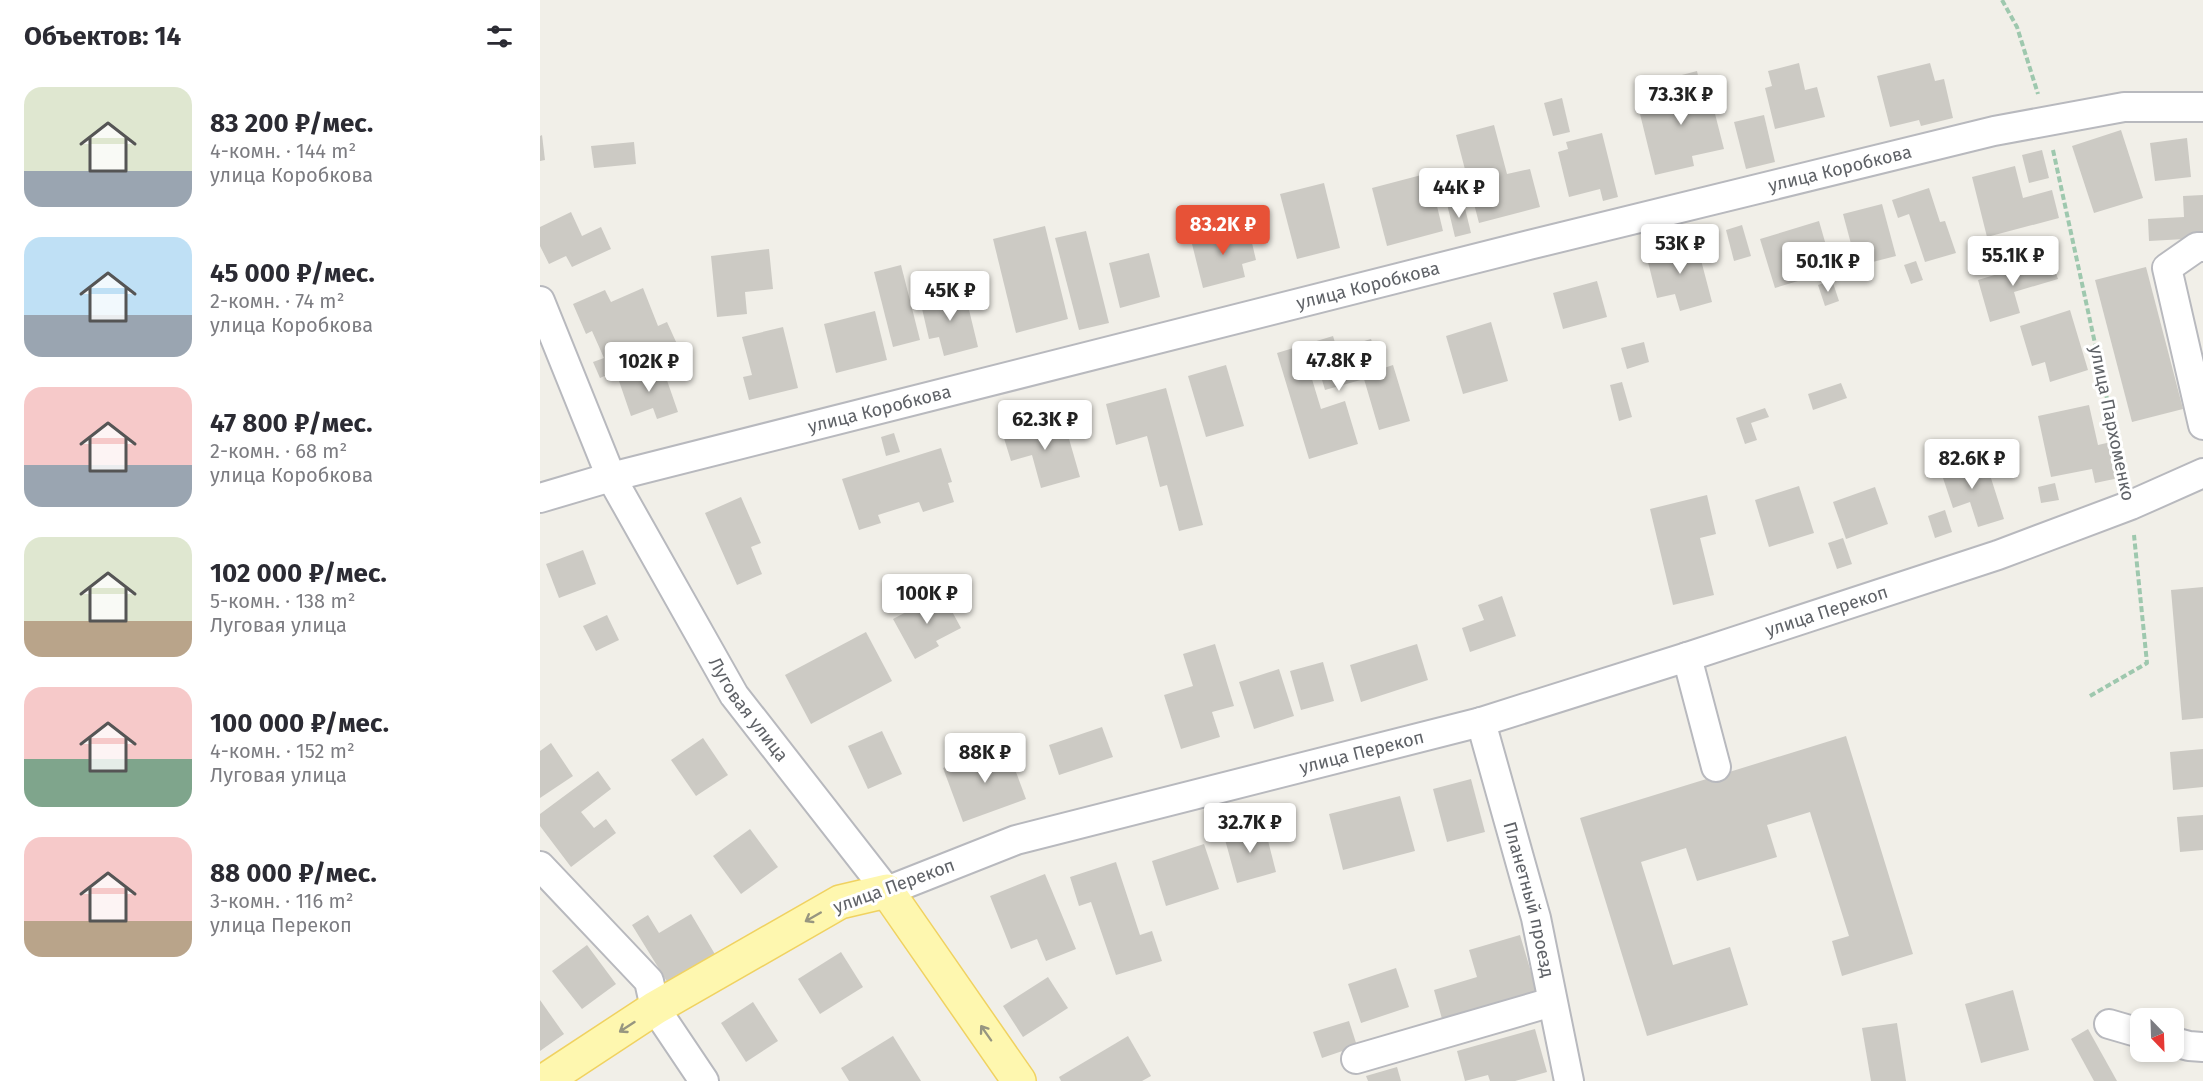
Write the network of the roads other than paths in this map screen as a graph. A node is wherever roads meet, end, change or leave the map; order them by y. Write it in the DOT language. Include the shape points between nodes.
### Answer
graph roads {
  1 [pos="2203,107"];
  2 [pos="2203,247"];
  3 [pos="540,301"];
  4 [pos="2203,424"];
  5 [pos="2203,473"];
  6 [pos="611,477"];
  7 [pos="540,498"];
  8 [pos="1687,657"];
  9 [pos="1481,722"];
  10 [pos="1716,767"];
  11 [pos="540,866"];
  12 [pos="887,891"];
  13 [pos="1552,1002"];
  14 [pos="655,1008"];
  15 [pos="2109,1024"];
  16 [pos="2130,1030"];
  17 [pos="2184,1045"];
  18 [pos="2203,1047"];
  19 [pos="1356,1059"];
  20 [pos="544,1081"];
  21 [pos="704,1081"];
  22 [pos="1019,1081"];
  23 [pos="1569,1081"];
  1 -- 6 [label="street, улица Коробкова" via="2124,107 1994,131"];
  2 -- 4 [label="street" via="2197,247 2167,268"];
  3 -- 6 [label="street, Луговая улица"];
  5 -- 8 [label="street, улица Перекоп" via="1998,555"];
  6 -- 7 [label="street, улица Коробкова"];
  6 -- 12 [label="street, Луговая улица" via="734,695"];
  8 -- 9 [label="street, улица Перекоп"];
  8 -- 10 [label="street"];
  9 -- 12 [label="street, улица Перекоп" via="1016,840"];
  9 -- 13 [label="street, Планетный проезд" via="1536,918"];
  11 -- 14 [label="street" via="650,981"];
  12 -- 14 [label="main road, улица Перекоп, one-way" via="840,902"];
  22 -- 12 [label="main road, Луговая улица, one-way"];
  13 -- 19 [label="street"];
  13 -- 23 [label="street, Планетный проезд"];
  14 -- 20 [label="main road, улица Перекоп, one-way"];
  14 -- 21 [label="street"];
  15 -- 16 [label="street"];
  17 -- 18 [label="street"];
}
